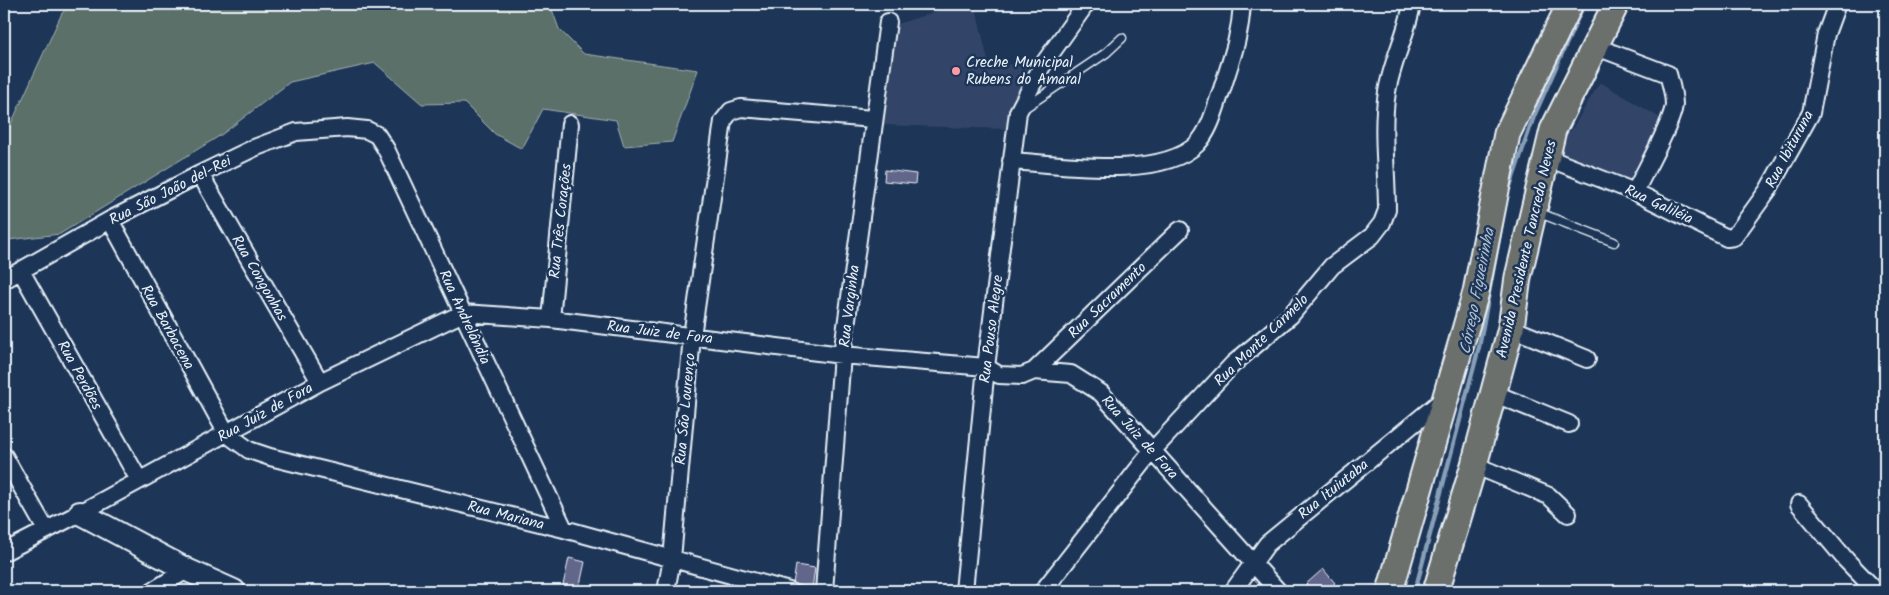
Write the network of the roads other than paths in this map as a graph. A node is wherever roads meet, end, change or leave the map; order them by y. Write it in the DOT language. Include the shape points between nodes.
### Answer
graph roads {
  1 [pos="1086,4"];
  2 [pos="1242,4"];
  3 [pos="1412,4"];
  4 [pos="1570,4"];
  5 [pos="1616,4"];
  6 [pos="1837,4"];
  7 [pos="888,22"];
  8 [pos="1122,38"];
  9 [pos="1594,46"];
  10 [pos="1018,112"];
  11 [pos="873,119"];
  12 [pos="570,124"];
  13 [pos="347,128"];
  14 [pos="1544,157"];
  15 [pos="1011,162"];
  16 [pos="200,174"];
  17 [pos="1635,192"];
  18 [pos="1757,205"];
  19 [pos="1532,211"];
  20 [pos="110,220"];
  21 [pos="1180,230"];
  22 [pos="1614,242"];
  23 [pos="21,271"];
  24 [pos="4,280"];
  25 [pos="463,313"];
  26 [pos="551,319"];
  27 [pos="1511,328"];
  28 [pos="692,336"];
  29 [pos="842,355"];
  30 [pos="1588,359"];
  31 [pos="986,367"];
  32 [pos="1034,371"];
  33 [pos="320,382"];
  34 [pos="1493,393"];
  35 [pos="1446,397"];
  36 [pos="1569,424"];
  37 [pos="226,434"];
  38 [pos="1153,450"];
  39 [pos="4,456"];
  40 [pos="1474,465"];
  41 [pos="139,480"];
  42 [pos="1799,504"];
  43 [pos="80,513"];
  44 [pos="1568,514"];
  45 [pos="564,529"];
  46 [pos="46,530"];
  47 [pos="4,552"];
  48 [pos="672,559"];
  49 [pos="1254,563"];
  50 [pos="186,570"];
  51 [pos="1885,585"];
  52 [pos="152,591"];
  53 [pos="234,591"];
  54 [pos="666,591"];
  55 [pos="789,591"];
  56 [pos="824,591"];
  57 [pos="964,591"];
  58 [pos="1043,591"];
  59 [pos="1233,591"];
  60 [pos="1278,591"];
  61 [pos="1390,591"];
  62 [pos="1436,591"];
  63 [pos="1876,591"];
  1 -- 10 [label="street, Rua Pouso Alegre" via="1039,72"];
  2 -- 15 [label="street" via="1240,32 1209,127 1197,144 1180,156 1133,167"];
  3 -- 38 [label="street, Rua Monte Carmelo" via="1387,93 1384,117 1387,210 1382,223 1372,236 1332,266 1290,316 1233,364"];
  4 -- 35 [label="main road" via="1507,134 1476,292"];
  5 -- 9 [label="main road, Avenida Presidente Tancredo Neves"];
  6 -- 18 [label="street, Rua Ibituruna" via="1826,34 1811,113"];
  7 -- 11 [label="street, Rua Varginha"];
  8 -- 10 [label="lane" via="1106,53"];
  9 -- 14 [label="main road, Avenida Presidente Tancredo Neves" via="1553,130"];
  9 -- 17 [label="street" via="1668,74 1673,91 1674,107 1670,120"];
  10 -- 15 [label="street, Rua Pouso Alegre"];
  11 -- 28 [label="street, Rua São Lourenço" via="741,108 731,111 723,121"];
  11 -- 29 [label="street, Rua Varginha"];
  12 -- 26 [label="street, Rua Três Corações"];
  13 -- 16 [label="street, Rua São João del-Rei" via="296,132"];
  13 -- 25 [label="street, Rua Andrelândia" via="367,130 377,135 386,149"];
  14 -- 17 [label="street, Rua Galiléia"];
  14 -- 19 [label="main road, Avenida Presidente Tancredo Neves"];
  15 -- 31 [label="street, Rua Pouso Alegre"];
  16 -- 20 [label="street, Rua São João del-Rei"];
  16 -- 33 [label="street, Rua Congonhas"];
  17 -- 18 [label="street, Rua Galiléia" via="1729,238 1736,235"];
  19 -- 22 [label="lane"];
  19 -- 27 [label="main road, Avenida Presidente Tancredo Neves"];
  20 -- 23 [label="street, Rua São João del-Rei"];
  20 -- 37 [label="street, Rua Barbacena"];
  21 -- 32 [label="street, Rua Sacramento"];
  23 -- 24 [label="street, Rua São João del-Rei"];
  23 -- 41 [label="street, Rua Perdões"];
  25 -- 26 [label="street, Rua Juiz de Fora"];
  25 -- 33 [label="street, Rua Juiz de Fora"];
  25 -- 45 [label="street, Rua Andrelândia"];
  26 -- 28 [label="street, Rua Juiz de Fora"];
  27 -- 30 [label="street"];
  27 -- 34 [label="main road, Avenida Presidente Tancredo Neves"];
  28 -- 29 [label="street, Rua Juiz de Fora"];
  28 -- 48 [label="street, Rua São Lourenço"];
  29 -- 31 [label="street, Rua Juiz de Fora"];
  29 -- 56 [label="street, Rua Varginha"];
  31 -- 32 [label="street, Rua Juiz de Fora" via="999,375 1022,376"];
  31 -- 57 [label="street, Rua Pouso Alegre"];
  32 -- 38 [label="street, Rua Juiz de Fora" via="1071,374 1101,393"];
  33 -- 37 [label="street, Rua Juiz de Fora"];
  34 -- 36 [label="street"];
  34 -- 40 [label="main road, Avenida Presidente Tancredo Neves"];
  35 -- 49 [label="street, Rua Ituiutaba" via="1267,544"];
  35 -- 61 [label="main road"];
  37 -- 41 [label="street, Rua Juiz de Fora"];
  37 -- 45 [label="street, Rua Mariana" via="249,450 270,457"];
  38 -- 49 [label="street, Rua Juiz de Fora"];
  38 -- 58 [label="street, Rua Monte Carmelo"];
  39 -- 46 [label="street"];
  40 -- 44 [label="street" via="1548,496"];
  40 -- 62 [label="main road, Avenida Presidente Tancredo Neves"];
  41 -- 43 [label="street, Rua Juiz de Fora"];
  42 -- 63 [label="street"];
  43 -- 46 [label="street, Rua Juiz de Fora"];
  43 -- 50 [label="street"];
  45 -- 48 [label="street, Rua Mariana"];
  46 -- 47 [label="street, Rua Juiz de Fora"];
  48 -- 54 [label="street, Rua São Lourenço"];
  48 -- 55 [label="street, Rua Mariana"];
  49 -- 59 [label="street, Rua Ituiutaba"];
  49 -- 60 [label="street, Rua Juiz de Fora"];
  50 -- 52 [label="street"];
  50 -- 53 [label="street"];
  51 -- 63 [label="lane"];
}
